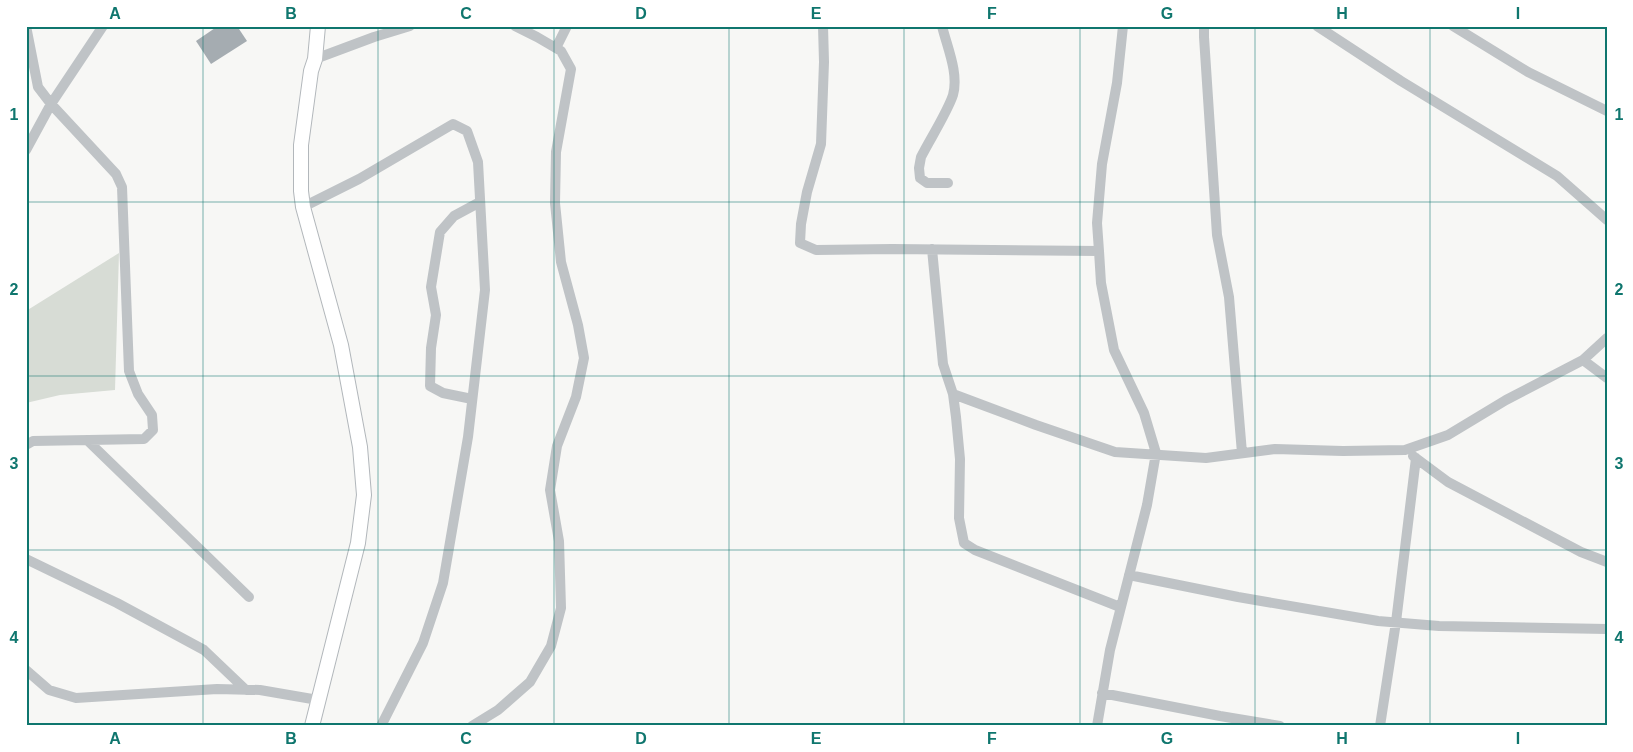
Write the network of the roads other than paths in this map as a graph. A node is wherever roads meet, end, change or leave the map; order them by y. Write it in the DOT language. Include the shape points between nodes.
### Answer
graph roads {
  1 [pos="26,26"];
  2 [pos="102,26"];
  3 [pos="318,26"];
  4 [pos="410,26"];
  5 [pos="515,26"];
  6 [pos="567,26"];
  7 [pos="823,26"];
  8 [pos="942,26"];
  9 [pos="1123,26"];
  10 [pos="1204,26"];
  11 [pos="1453,26"];
  12 [pos="1320,27"];
  13 [pos="556,48"];
  14 [pos="315,59"];
  15 [pos="51,104"];
  16 [pos="1607,111"];
  17 [pos="26,150"];
  18 [pos="948,183"];
  19 [pos="480,202"];
  20 [pos="303,207"];
  21 [pos="1607,220"];
  22 [pos="932,249"];
  23 [pos="1099,251"];
  24 [pos="1607,338"];
  25 [pos="1583,360"];
  26 [pos="1607,378"];
  27 [pos="953,394"];
  28 [pos="472,399"];
  29 [pos="87,440"];
  30 [pos="26,445"];
  31 [pos="1404,450"];
  32 [pos="1156,453"];
  33 [pos="1242,453"];
  34 [pos="1416,458"];
  35 [pos="26,560"];
  36 [pos="1607,562"];
  37 [pos="1129,575"];
  38 [pos="249,597"];
  39 [pos="1120,607"];
  40 [pos="1396,622"];
  41 [pos="1607,629"];
  42 [pos="26,670"];
  43 [pos="246,690"];
  44 [pos="1102,693"];
  45 [pos="318,700"];
  46 [pos="312,726"];
  47 [pos="381,726"];
  48 [pos="472,726"];
  49 [pos="1097,726"];
  50 [pos="1280,726"];
  51 [pos="1380,726"];
  1 -- 15 [label="street" via="38,86"];
  2 -- 15 [label="street"];
  3 -- 14 [label="main road"];
  4 -- 14 [label="street"];
  5 -- 13 [label="street"];
  6 -- 13 [label="street"];
  7 -- 22 [label="street" via="821,144 807,192 800,243 816,250"];
  8 -- 18 [label="street" via="953,66 953,94 921,157 919,168 920,178 927,183"];
  9 -- 23 [label="street" via="1117,83 1102,164 1097,223"];
  10 -- 33 [label="street" via="1217,235 1229,297"];
  11 -- 16 [label="street" via="1528,72"];
  12 -- 21 [label="street" via="1400,81 1556,176"];
  13 -- 48 [label="street" via="571,69 556,152 555,203 561,262 584,358 576,397 557,446 550,490 559,540 561,608 551,646 530,682 498,710"];
  14 -- 20 [label="main road" via="301,145"];
  15 -- 17 [label="street"];
  15 -- 29 [label="street" via="116,174 122,187 128,371 152,415 153,430 144,439"];
  19 -- 20 [label="street" via="478,162 467,130 452,124 359,180"];
  19 -- 28 [label="street" via="485,290"];
  19 -- 28 [label="street" via="454,216 440,232 431,287 436,315 430,386 443,393"];
  20 -- 45 [label="main road" via="341,345 360,447 364,495 358,543"];
  22 -- 23 [label="street"];
  22 -- 27 [label="street" via="944,364"];
  23 -- 32 [label="street" via="1101,283 1114,350 1144,412"];
  24 -- 25 [label="street"];
  25 -- 26 [label="street"];
  25 -- 31 [label="street" via="1506,400 1448,436"];
  27 -- 32 [label="street" via="1115,452"];
  27 -- 39 [label="street" via="960,459 959,518 964,543 974,550"];
  28 -- 47 [label="street" via="467,447 443,583 423,643"];
  29 -- 30 [label="street" via="33,441"];
  29 -- 38 [label="street"];
  31 -- 33 [label="street" via="1275,449"];
  31 -- 34 [label="street"];
  32 -- 33 [label="street" via="1206,458"];
  32 -- 37 [label="street"];
  34 -- 36 [label="street" via="1448,482 1581,552"];
  34 -- 40 [label="street"];
  35 -- 43 [label="street" via="118,603 204,650"];
  37 -- 39 [label="street"];
  37 -- 40 [label="street" via="1238,597"];
  39 -- 44 [label="street"];
  40 -- 41 [label="street" via="1439,626"];
  40 -- 51 [label="street"];
  42 -- 43 [label="street" via="50,690 76,698 217,688"];
  43 -- 45 [label="street"];
  44 -- 49 [label="street"];
  44 -- 50 [label="street"];
  45 -- 46 [label="main road"];
}
